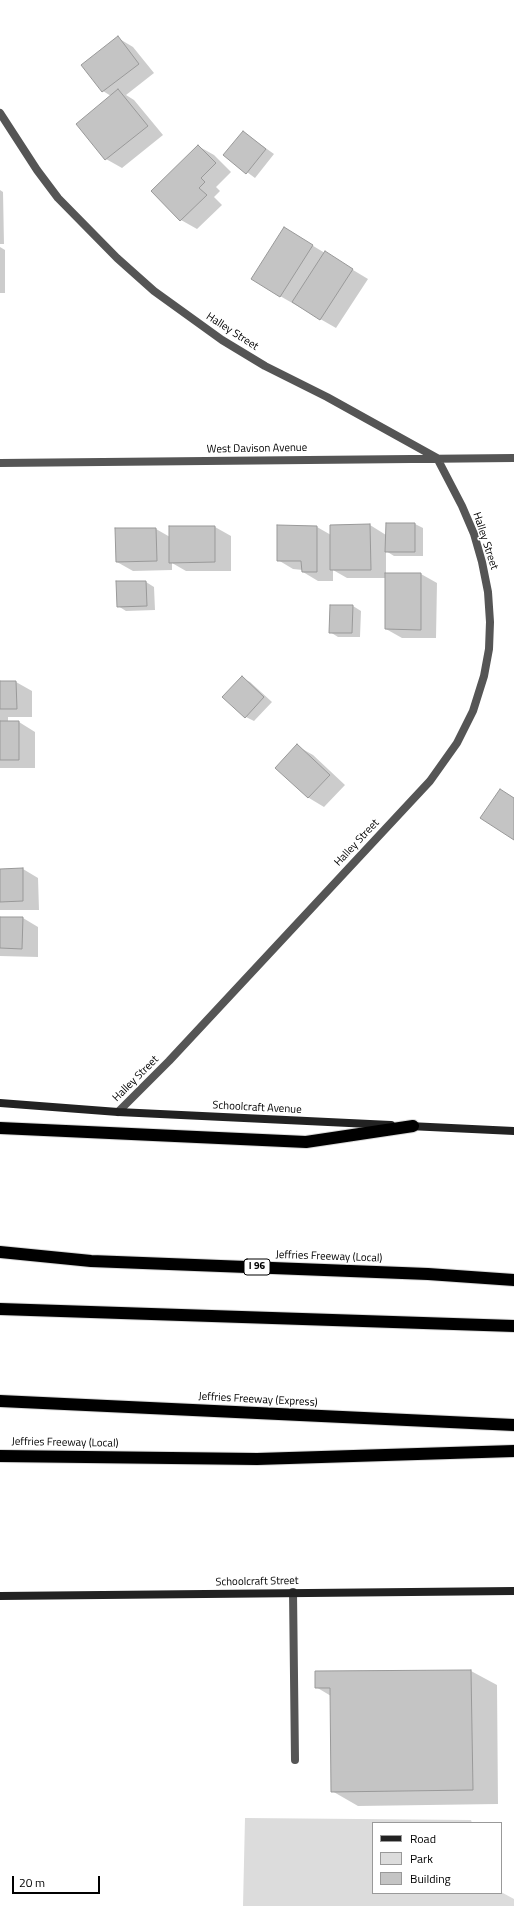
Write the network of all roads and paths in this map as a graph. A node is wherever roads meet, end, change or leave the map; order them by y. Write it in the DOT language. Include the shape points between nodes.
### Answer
graph roads {
  1 [pos="0,113"];
  2 [pos="437,458"];
  3 [pos="514,458"];
  4 [pos="0,463"];
  5 [pos="0,1103"];
  6 [pos="118,1112"];
  7 [pos="413,1126"];
  8 [pos="0,1128"];
  9 [pos="514,1131"];
  10 [pos="0,1252"];
  11 [pos="514,1280"];
  12 [pos="0,1309"];
  13 [pos="514,1326"];
  14 [pos="0,1401"];
  15 [pos="514,1425"];
  16 [pos="514,1451"];
  17 [pos="0,1456"];
  18 [pos="514,1591"];
  19 [pos="293,1592"];
  20 [pos="0,1596"];
  21 [pos="295,1760"];
  1 -- 2 [label="street, Halley Street" via="58,198 117,258 154,291 222,340 265,366"];
  2 -- 3 [label="street, West Davison Avenue"];
  2 -- 4 [label="street, West Davison Avenue"];
  2 -- 6 [label="street, Halley Street" via="474,534 488,592 489,649 473,711 457,743 430,780"];
  5 -- 6 [label="main road, Schoolcraft Avenue"];
  6 -- 7 [label="main road, Schoolcraft Avenue"];
  7 -- 8 [label="highway" via="306,1142"];
  7 -- 9 [label="main road, Schoolcraft Avenue"];
  10 -- 11 [label="highway, Jeffries Freeway (Local) / I 96" via="91,1261"];
  12 -- 13 [label="highway"];
  14 -- 15 [label="highway, Jeffries Freeway (Express)"];
  16 -- 17 [label="highway, Jeffries Freeway (Local)" via="257,1459"];
  18 -- 19 [label="main road, Schoolcraft Street"];
  19 -- 20 [label="main road, Schoolcraft Street"];
  19 -- 21 [label="street"];
}
